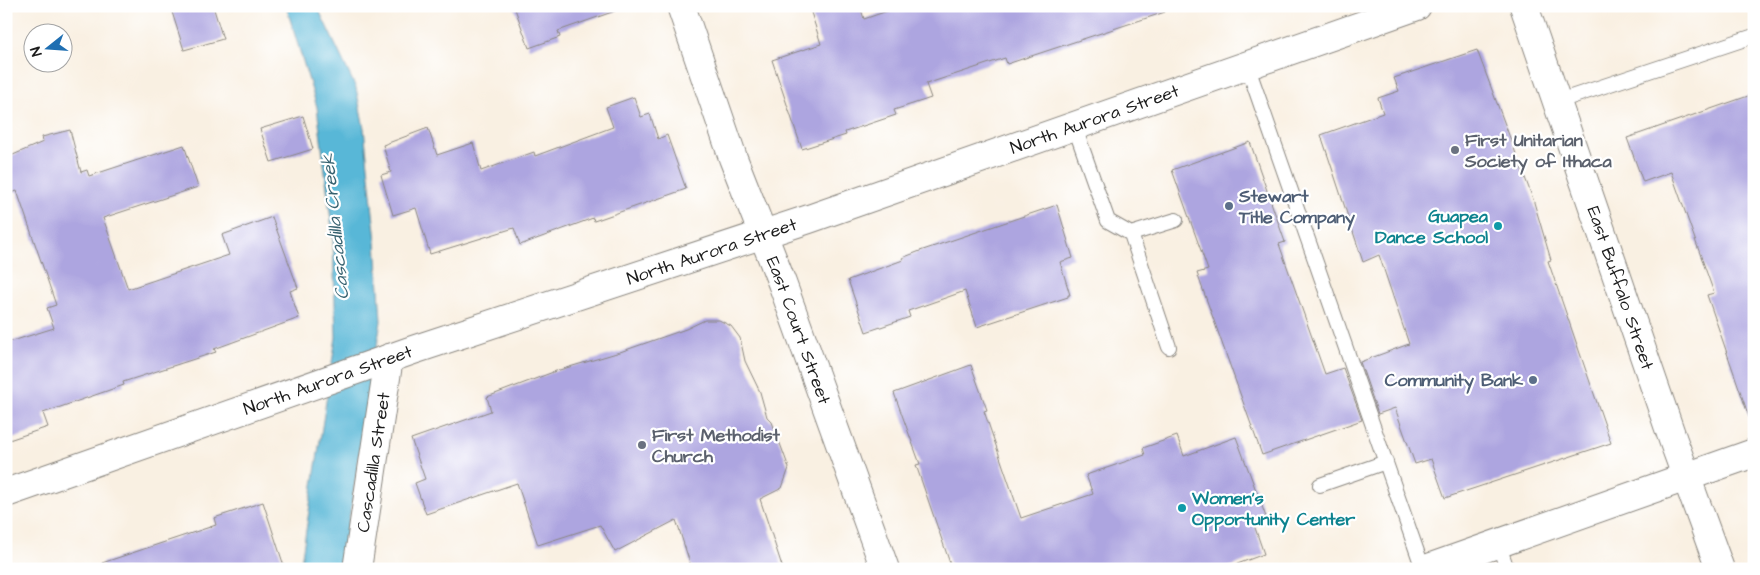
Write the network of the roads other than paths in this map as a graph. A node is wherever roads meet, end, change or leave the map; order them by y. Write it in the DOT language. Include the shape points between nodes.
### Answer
graph roads {
  1 [pos="681,6"];
  2 [pos="1416,6"];
  3 [pos="1524,6"];
  4 [pos="1754,36"];
  5 [pos="1247,65"];
  6 [pos="1556,102"];
  7 [pos="1074,125"];
  8 [pos="1176,220"];
  9 [pos="763,234"];
  10 [pos="1132,234"];
  11 [pos="1168,347"];
  12 [pos="389,358"];
  13 [pos="1754,453"];
  14 [pos="1386,462"];
  15 [pos="1687,477"];
  16 [pos="1320,485"];
  17 [pos="6,493"];
  18 [pos="1498,544"];
  19 [pos="357,569"];
  20 [pos="885,569"];
  21 [pos="1425,569"];
  22 [pos="1507,569"];
  23 [pos="1720,569"];
  1 -- 9 [label="street, East Court Street" via="733,158"];
  2 -- 5 [label="street, North Aurora Street"];
  3 -- 6 [label="street, East Buffalo Street"];
  4 -- 6 [label="lane"];
  5 -- 7 [label="street, North Aurora Street"];
  5 -- 14 [label="lane"];
  6 -- 15 [label="street, East Buffalo Street"];
  7 -- 9 [label="street, North Aurora Street"];
  7 -- 10 [label="lane" via="1108,221"];
  8 -- 10 [label="lane"];
  9 -- 12 [label="street, North Aurora Street"];
  9 -- 20 [label="street, East Court Street"];
  10 -- 11 [label="lane"];
  12 -- 17 [label="street, North Aurora Street"];
  12 -- 19 [label="street, Cascadilla Street"];
  13 -- 15 [label="street"];
  14 -- 16 [label="lane"];
  14 -- 21 [label="lane"];
  15 -- 18 [label="street"];
  15 -- 23 [label="street, East Buffalo Street"];
  18 -- 21 [label="street"];
  18 -- 22 [label="lane"];
}
